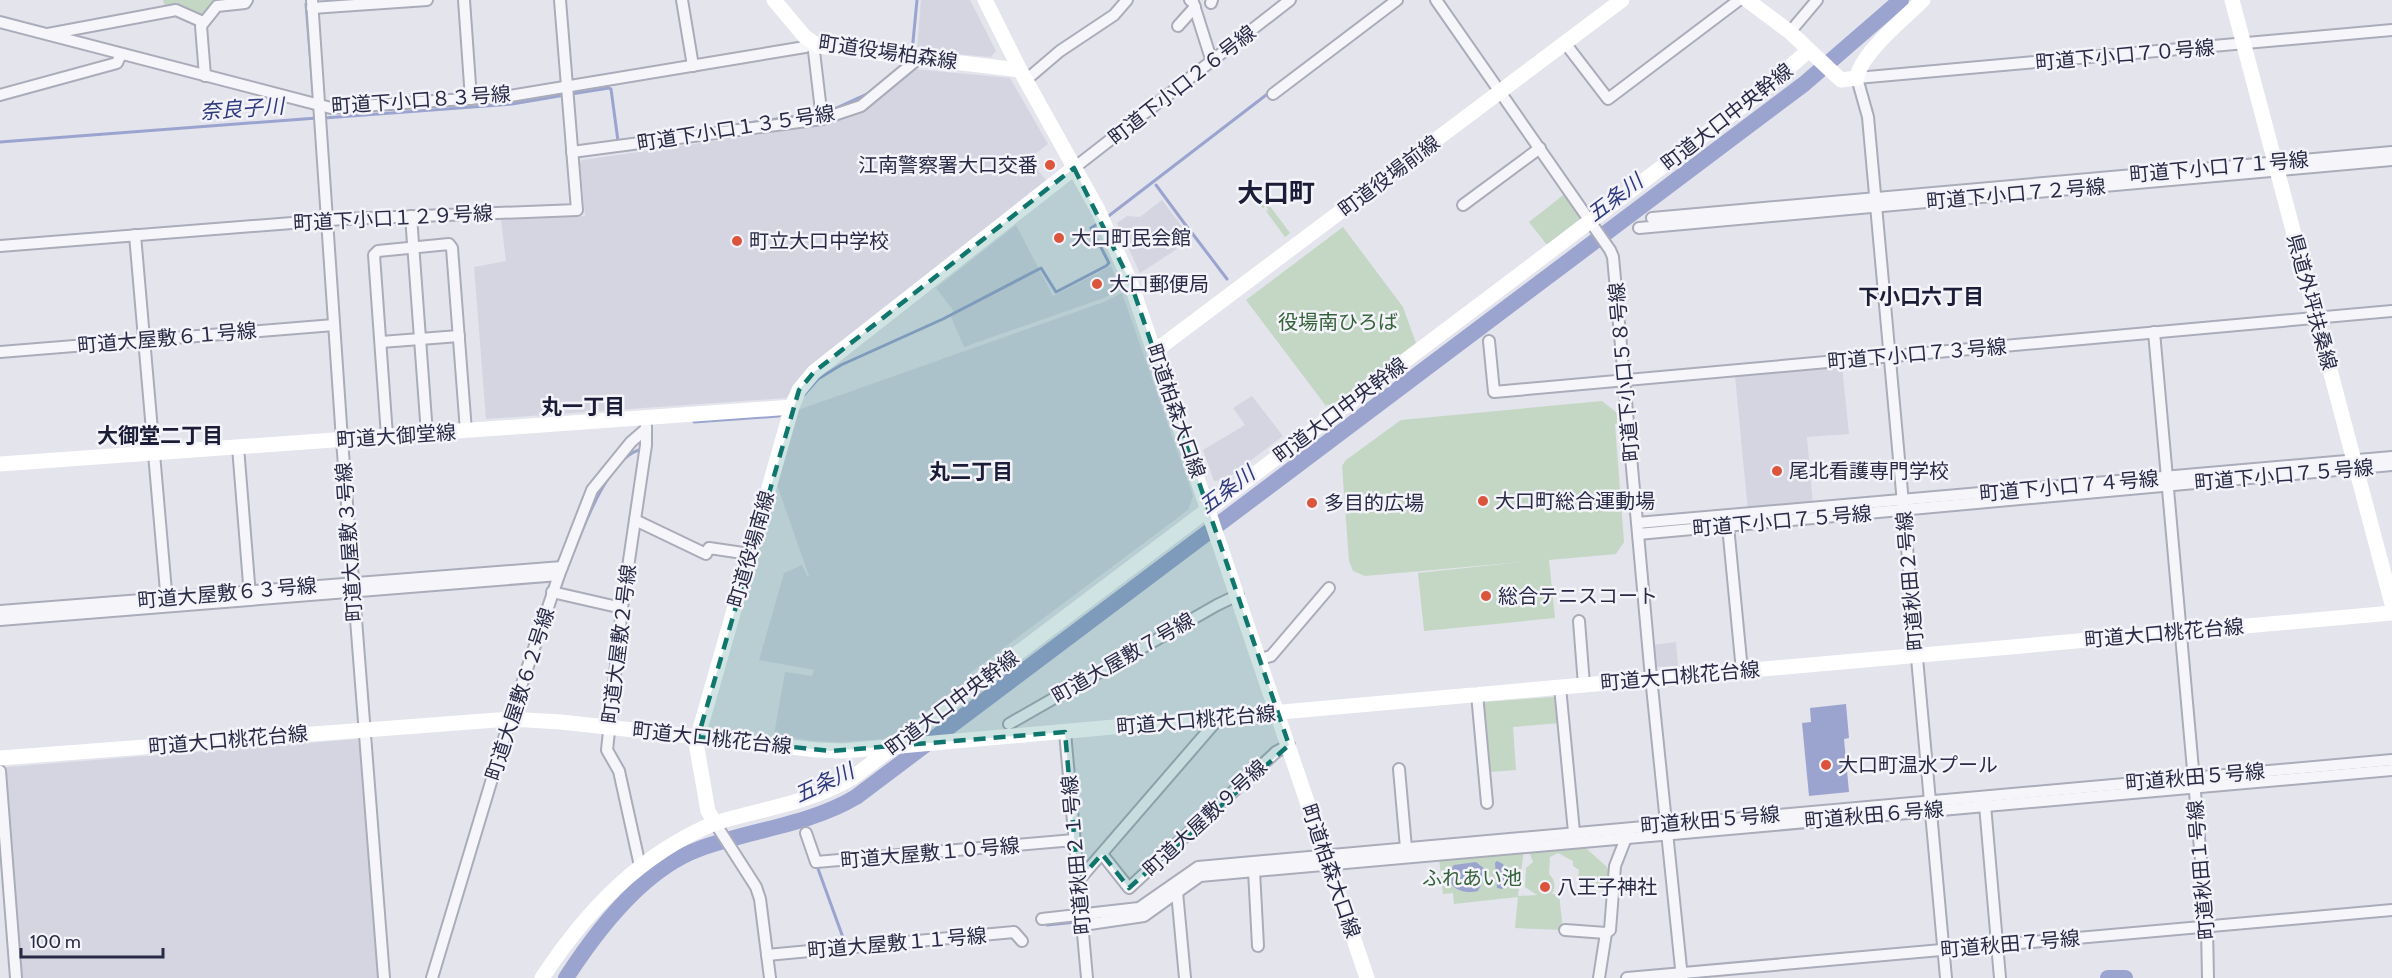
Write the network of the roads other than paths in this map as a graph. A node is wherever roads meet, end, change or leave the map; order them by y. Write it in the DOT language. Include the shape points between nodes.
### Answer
graph roads {
  1 [pos="246,0"];
  2 [pos="427,0"];
  3 [pos="464,0"];
  4 [pos="560,0"];
  5 [pos="682,0"];
  6 [pos="774,0"];
  7 [pos="985,0"];
  8 [pos="1127,0"];
  9 [pos="1290,0"];
  10 [pos="1397,0"];
  11 [pos="1436,0"];
  12 [pos="1622,0"];
  13 [pos="1739,0"];
  14 [pos="1747,0"];
  15 [pos="1817,0"];
  16 [pos="1923,0"];
  17 [pos="2232,0"];
  18 [pos="312,4"];
  19 [pos="1192,4"];
  20 [pos="0,22"];
  21 [pos="203,22"];
  22 [pos="1178,26"];
  23 [pos="2392,30"];
  24 [pos="1790,32"];
  25 [pos="45,34"];
  26 [pos="813,43"];
  27 [pos="1565,43"];
  28 [pos="2244,44"];
  29 [pos="1813,53"];
  30 [pos="121,54"];
  31 [pos="919,58"];
  32 [pos="1212,62"];
  33 [pos="693,66"];
  34 [pos="1023,75"];
  35 [pos="205,76"];
  36 [pos="1857,78"];
  37 [pos="567,87"];
  38 [pos="1500,92"];
  39 [pos="1273,94"];
  40 [pos="0,95"];
  41 [pos="471,99"];
  42 [pos="319,106"];
  43 [pos="822,119"];
  44 [pos="1539,148"];
  45 [pos="572,152"];
  46 [pos="2392,152"];
  47 [pos="2392,160"];
  48 [pos="2276,166"];
  49 [pos="1074,168"];
  50 [pos="1876,202"];
  51 [pos="1463,205"];
  52 [pos="411,216"];
  53 [pos="1652,218"];
  54 [pos="327,220"];
  55 [pos="1592,224"];
  56 [pos="1639,228"];
  57 [pos="135,235"];
  58 [pos="0,246"];
  59 [pos="413,247"];
  60 [pos="2392,311"];
  61 [pos="2316,318"];
  62 [pos="334,325"];
  63 [pos="2154,332"];
  64 [pos="459,336"];
  65 [pos="420,339"];
  66 [pos="144,340"];
  67 [pos="1489,341"];
  68 [pos="381,342"];
  69 [pos="1155,351"];
  70 [pos="0,352"];
  71 [pos="1890,357"];
  72 [pos="1625,380"];
  73 [pos="792,407"];
  74 [pos="646,423"];
  75 [pos="466,431"];
  76 [pos="427,434"];
  77 [pos="387,436"];
  78 [pos="342,440"];
  79 [pos="238,447"];
  80 [pos="154,453"];
  81 [pos="2392,457"];
  82 [pos="0,464"];
  83 [pos="2355,464"];
  84 [pos="2392,465"];
  85 [pos="2167,482"];
  86 [pos="1903,505"];
  87 [pos="1211,514"];
  88 [pos="635,520"];
  89 [pos="1728,526"];
  90 [pos="1638,529"];
  91 [pos="750,554"];
  92 [pos="561,571"];
  93 [pos="353,587"];
  94 [pos="1329,588"];
  95 [pos="552,592"];
  96 [pos="1238,595"];
  97 [pos="250,596"];
  98 [pos="167,602"];
  99 [pos="2392,604"];
  100 [pos="622,608"];
  101 [pos="0,611"];
  102 [pos="2392,613"];
  103 [pos="0,620"];
  104 [pos="1579,621"];
  105 [pos="2180,631"];
  106 [pos="1917,655"];
  107 [pos="1260,659"];
  108 [pos="1742,670"];
  109 [pos="1652,679"];
  110 [pos="1584,685"];
  111 [pos="1560,687"];
  112 [pos="1477,694"];
  113 [pos="1277,713"];
  114 [pos="1220,718"];
  115 [pos="510,720"];
  116 [pos="1009,724"];
  117 [pos="609,727"];
  118 [pos="364,730"];
  119 [pos="1065,732"];
  120 [pos="698,737"];
  121 [pos="901,745"];
  122 [pos="1289,746"];
  123 [pos="0,758"];
  124 [pos="2392,760"];
  125 [pos="1399,769"];
  126 [pos="2392,770"];
  127 [pos="0,771"];
  128 [pos="2194,782"];
  129 [pos="1487,803"];
  130 [pos="1985,805"];
  131 [pos="1931,806"];
  132 [pos="715,823"];
  133 [pos="1667,829"];
  134 [pos="1574,832"];
  135 [pos="806,833"];
  136 [pos="1626,838"];
  137 [pos="1074,840"];
  138 [pos="1406,848"];
  139 [pos="1102,854"];
  140 [pos="1327,860"];
  141 [pos="640,866"];
  142 [pos="1254,871"];
  143 [pos="1078,881"];
  144 [pos="1177,892"];
  145 [pos="2392,910"];
  146 [pos="1042,919"];
  147 [pos="1082,920"];
  148 [pos="8,924"];
  149 [pos="2207,927"];
  150 [pos="0,930"];
  151 [pos="1565,930"];
  152 [pos="1606,933"];
  153 [pos="1022,941"];
  154 [pos="1997,945"];
  155 [pos="1258,946"];
  156 [pos="1944,950"];
  157 [pos="767,955"];
  158 [pos="1681,976"];
  159 [pos="16,978"];
  160 [pos="384,978"];
  161 [pos="432,978"];
  162 [pos="542,978"];
  163 [pos="770,978"];
  164 [pos="1087,978"];
  165 [pos="1185,978"];
  166 [pos="1367,978"];
  167 [pos="1599,978"];
  168 [pos="1627,978"];
  169 [pos="1946,978"];
  170 [pos="2000,978"];
  171 [pos="2208,978"];
  1 -- 21 [label="street" via="217,6"];
  2 -- 18 [label="street"];
  3 -- 41 [label="street"];
  4 -- 37 [label="street, 町道下小口１２９号線"];
  5 -- 33 [label="street"];
  6 -- 26 [label="street, 町道役場柏森線"];
  7 -- 34 [label="street, 町道柏森大口線"];
  8 -- 34 [label="street" via="1114,15"];
  9 -- 32 [label="street, 町道下小口２６号線"];
  10 -- 39 [label="street"];
  11 -- 38 [label="street, 町道下小口５８号線"];
  12 -- 27 [label="street, 町道役場前線"];
  13 -- 27 [label="street" via="1608,99"];
  14 -- 24 [label="street"];
  15 -- 24 [label="street"];
  16 -- 36 [label="street" via="1869,54"];
  17 -- 28 [label="street, 県道外坪扶桑線"];
  18 -- 42 [label="street, 町道大屋敷３号線"];
  19 -- 22 [label="street"];
  19 -- 32 [label="street"];
  20 -- 25 [label="street, 町道下小口８３号線"];
  21 -- 25 [label="street" via="176,10"];
  21 -- 35 [label="street"];
  23 -- 28 [label="street, 町道下小口７０号線"];
  24 -- 29 [label="street"];
  25 -- 30 [label="street, 町道下小口８３号線"];
  26 -- 31 [label="street, 町道役場柏森線"];
  26 -- 33 [label="street, 町道下小口８３号線"];
  26 -- 43 [label="street"];
  27 -- 38 [label="street, 町道役場前線"];
  28 -- 36 [label="street, 町道下小口７０号線"];
  28 -- 48 [label="street, 県道外坪扶桑線"];
  29 -- 36 [label="street, 町道大口中央幹線" via="1841,80"];
  29 -- 55 [label="street, 町道大口中央幹線"];
  30 -- 35 [label="street, 町道下小口８３号線"];
  30 -- 40 [label="street" via="117,63"];
  31 -- 34 [label="street, 町道役場柏森線"];
  31 -- 43 [label="street, 町道下小口１３５号線" via="861,106"];
  32 -- 49 [label="street, 町道下小口２６号線"];
  33 -- 37 [label="street, 町道下小口８３号線"];
  34 -- 49 [label="street, 町道柏森大口線"];
  35 -- 42 [label="street, 町道下小口８３号線"];
  36 -- 50 [label="street, 町道秋田２号線" via="1868,117"];
  37 -- 41 [label="street, 町道下小口８３号線"];
  37 -- 45 [label="street, 町道下小口１２９号線"];
  38 -- 44 [label="street, 町道下小口５８号線"];
  38 -- 69 [label="street, 町道役場前線"];
  41 -- 42 [label="street, 町道下小口８３号線" via="344,108"];
  42 -- 54 [label="street, 町道大屋敷３号線"];
  43 -- 45 [label="street, 町道下小口１３５号線"];
  44 -- 51 [label="street"];
  44 -- 55 [label="street, 町道下小口５８号線"];
  45 -- 52 [label="street, 町道下小口１２９号線" via="577,210"];
  46 -- 48 [label="street, 町道下小口７１号線"];
  47 -- 48 [label="street, 町道下小口７２号線"];
  48 -- 50 [label="street, 町道下小口７２号線"];
  48 -- 61 [label="street, 県道外坪扶桑線"];
  49 -- 69 [label="street, 町道柏森大口線" via="1115,246"];
  49 -- 73 [label="street, 町道役場南線" via="814,372 799,390"];
  50 -- 53 [label="street"];
  50 -- 56 [label="street, 町道下小口７２号線"];
  50 -- 71 [label="street, 町道秋田２号線"];
  52 -- 54 [label="street, 町道下小口１２９号線"];
  52 -- 59 [label="street"];
  54 -- 57 [label="street, 町道下小口１２９号線"];
  54 -- 62 [label="street, 町道大屋敷３号線"];
  55 -- 72 [label="street, 町道下小口５８号線" via="1610,248"];
  55 -- 87 [label="street, 町道大口中央幹線"];
  57 -- 58 [label="street, 町道下小口１２９号線"];
  57 -- 66 [label="street"];
  59 -- 64 [label="street" via="449,244 452,248"];
  59 -- 65 [label="street"];
  59 -- 68 [label="street" via="378,250 374,255"];
  60 -- 61 [label="street, 町道下小口７３号線"];
  61 -- 63 [label="street, 町道下小口７３号線"];
  61 -- 83 [label="street, 県道外坪扶桑線"];
  62 -- 66 [label="street, 町道大屋敷６１号線"];
  62 -- 78 [label="street, 町道大屋敷３号線"];
  63 -- 71 [label="street, 町道下小口７３号線"];
  63 -- 85 [label="street, 町道秋田１号線"];
  64 -- 65 [label="street"];
  64 -- 75 [label="street"];
  65 -- 68 [label="street"];
  65 -- 76 [label="street"];
  66 -- 70 [label="street, 町道大屋敷６１号線"];
  66 -- 80 [label="street"];
  67 -- 72 [label="street, 町道下小口７３号線" via="1494,392"];
  68 -- 77 [label="street"];
  69 -- 87 [label="street, 町道柏森大口線"];
  71 -- 72 [label="street, 町道下小口７３号線"];
  71 -- 86 [label="street, 町道秋田２号線"];
  72 -- 90 [label="street, 町道下小口５８号線"];
  73 -- 74 [label="street, 町道大御堂線"];
  73 -- 91 [label="street, 町道役場南線"];
  74 -- 75 [label="street, 町道大御堂線"];
  74 -- 88 [label="street, 町道大屋敷２号線"];
  74 -- 92 [label="street, 町道大屋敷６２号線" via="592,490"];
  75 -- 76 [label="street, 町道大御堂線"];
  76 -- 77 [label="street, 町道大御堂線"];
  77 -- 78 [label="street, 町道大御堂線"];
  78 -- 79 [label="street, 町道大御堂線"];
  78 -- 93 [label="street, 町道大屋敷３号線"];
  79 -- 80 [label="street, 町道大御堂線"];
  79 -- 97 [label="street"];
  80 -- 82 [label="street, 町道大御堂線"];
  80 -- 98 [label="street"];
  81 -- 83 [label="street"];
  83 -- 84 [label="street, 町道下小口７５号線"];
  83 -- 85 [label="street, 町道下小口７５号線"];
  83 -- 99 [label="street, 県道外坪扶桑線"];
  85 -- 86 [label="street, 町道下小口７５号線"];
  85 -- 105 [label="street, 町道秋田１号線"];
  86 -- 89 [label="street, 町道下小口７５号線"];
  86 -- 90 [label="street"];
  86 -- 106 [label="street, 町道秋田２号線"];
  87 -- 96 [label="street, 町道柏森大口線"];
  87 -- 121 [label="street, 町道大口中央幹線"];
  88 -- 91 [label="street" via="706,554 709,548"];
  88 -- 100 [label="street, 町道大屋敷２号線"];
  89 -- 90 [label="street, 町道下小口７５号線"];
  89 -- 108 [label="street"];
  90 -- 109 [label="street, 町道下小口５８号線"];
  91 -- 120 [label="street, 町道役場南線"];
  92 -- 93 [label="street, 町道大屋敷６３号線"];
  92 -- 95 [label="street, 町道大屋敷６２号線"];
  93 -- 97 [label="street, 町道大屋敷６３号線"];
  93 -- 118 [label="street, 町道大屋敷３号線"];
  94 -- 107 [label="street" via="1270,656"];
  95 -- 100 [label="street"];
  95 -- 115 [label="street, 町道大屋敷６２号線"];
  96 -- 107 [label="street, 町道柏森大口線"];
  96 -- 116 [label="street, 町道大屋敷７号線"];
  97 -- 98 [label="street, 町道大屋敷６３号線"];
  98 -- 101 [label="street, 町道大屋敷６３号線"];
  98 -- 103 [label="street"];
  100 -- 117 [label="street, 町道大屋敷２号線"];
  102 -- 105 [label="street, 町道大口桃花台線"];
  104 -- 110 [label="street"];
  105 -- 106 [label="street, 町道大口桃花台線"];
  105 -- 128 [label="street, 町道秋田１号線"];
  106 -- 108 [label="street, 町道大口桃花台線"];
  106 -- 131 [label="street, 町道秋田２号線"];
  107 -- 113 [label="street, 町道柏森大口線"];
  108 -- 109 [label="street, 町道大口桃花台線"];
  109 -- 110 [label="street, 町道大口桃花台線"];
  109 -- 133 [label="street, 町道下小口５８号線"];
  110 -- 111 [label="street, 町道大口桃花台線"];
  111 -- 112 [label="street, 町道大口桃花台線"];
  111 -- 134 [label="street"];
  112 -- 113 [label="street, 町道大口桃花台線"];
  112 -- 129 [label="street"];
  113 -- 114 [label="street, 町道大口桃花台線"];
  113 -- 122 [label="street, 町道柏森大口線"];
  114 -- 119 [label="street, 町道大口桃花台線"];
  114 -- 139 [label="street"];
  115 -- 117 [label="street, 町道大口桃花台線"];
  115 -- 118 [label="street, 町道大口桃花台線"];
  115 -- 161 [label="street, 町道大屋敷６２号線"];
  117 -- 120 [label="street, 町道大口桃花台線"];
  117 -- 141 [label="street, 町道大屋敷２号線" via="608,754 619,771"];
  118 -- 123 [label="street, 町道大口桃花台線"];
  118 -- 160 [label="street, 町道大屋敷３号線"];
  119 -- 121 [label="street, 町道大口桃花台線"];
  119 -- 137 [label="street, 町道秋田２１号線"];
  120 -- 121 [label="street, 町道大口桃花台線" via="831,751"];
  120 -- 132 [label="street, 町道役場南線" via="696,750 708,811"];
  121 -- 132 [label="street, 町道大口中央幹線" via="832,789"];
  122 -- 139 [label="street, 町道大屋敷９号線" via="1276,752 1129,888"];
  122 -- 140 [label="street, 町道柏森大口線"];
  124 -- 128 [label="street, 町道秋田５号線"];
  125 -- 138 [label="street"];
  126 -- 128 [label="street, 町道秋田６号線"];
  127 -- 148 [label="street"];
  128 -- 130 [label="street, 町道秋田６号線"];
  128 -- 131 [label="street, 町道秋田５号線"];
  128 -- 149 [label="street, 町道秋田１号線"];
  130 -- 131 [label="street, 町道秋田６号線"];
  130 -- 154 [label="street"];
  131 -- 133 [label="street, 町道秋田６号線"];
  131 -- 156 [label="street, 町道秋田２号線"];
  132 -- 141 [label="street" via="680,839"];
  132 -- 157 [label="street" via="756,887"];
  133 -- 134 [label="street, 町道秋田５号線"];
  133 -- 136 [label="street, 町道秋田６号線"];
  133 -- 158 [label="street, 町道下小口５８号線"];
  134 -- 138 [label="street, 町道秋田５号線"];
  135 -- 137 [label="street, 町道大屋敷１０号線" via="816,862"];
  136 -- 140 [label="street, 町道秋田６号線"];
  136 -- 152 [label="street" via="1615,866 1610,930"];
  137 -- 143 [label="street, 町道秋田２１号線"];
  138 -- 140 [label="street, 町道秋田５号線"];
  139 -- 143 [label="street"];
  140 -- 142 [label="street, 町道秋田６号線"];
  140 -- 147 [label="street, 町道秋田５号線" via="1198,867 1139,908"];
  140 -- 166 [label="street, 町道柏森大口線"];
  141 -- 162 [label="street" via="581,924"];
  142 -- 144 [label="street, 町道秋田６号線" via="1200,876"];
  142 -- 155 [label="street"];
  143 -- 147 [label="street, 町道秋田２１号線"];
  144 -- 147 [label="street, 町道秋田６号線" via="1144,916"];
  144 -- 165 [label="street"];
  145 -- 149 [label="street, 町道秋田７号線"];
  146 -- 147 [label="street, 町道秋田５号線"];
  147 -- 164 [label="street, 町道秋田２１号線"];
  148 -- 150 [label="street"];
  148 -- 159 [label="street"];
  149 -- 154 [label="street, 町道秋田７号線"];
  149 -- 171 [label="street, 町道秋田１号線"];
  151 -- 152 [label="street"];
  152 -- 167 [label="street"];
  153 -- 157 [label="street, 町道大屋敷１１号線" via="1014,932"];
  154 -- 156 [label="street, 町道秋田７号線"];
  154 -- 170 [label="street"];
  156 -- 158 [label="street, 町道秋田７号線"];
  156 -- 169 [label="street, 町道秋田２号線"];
  157 -- 163 [label="street"];
  158 -- 168 [label="street, 町道秋田７号線"];
}
